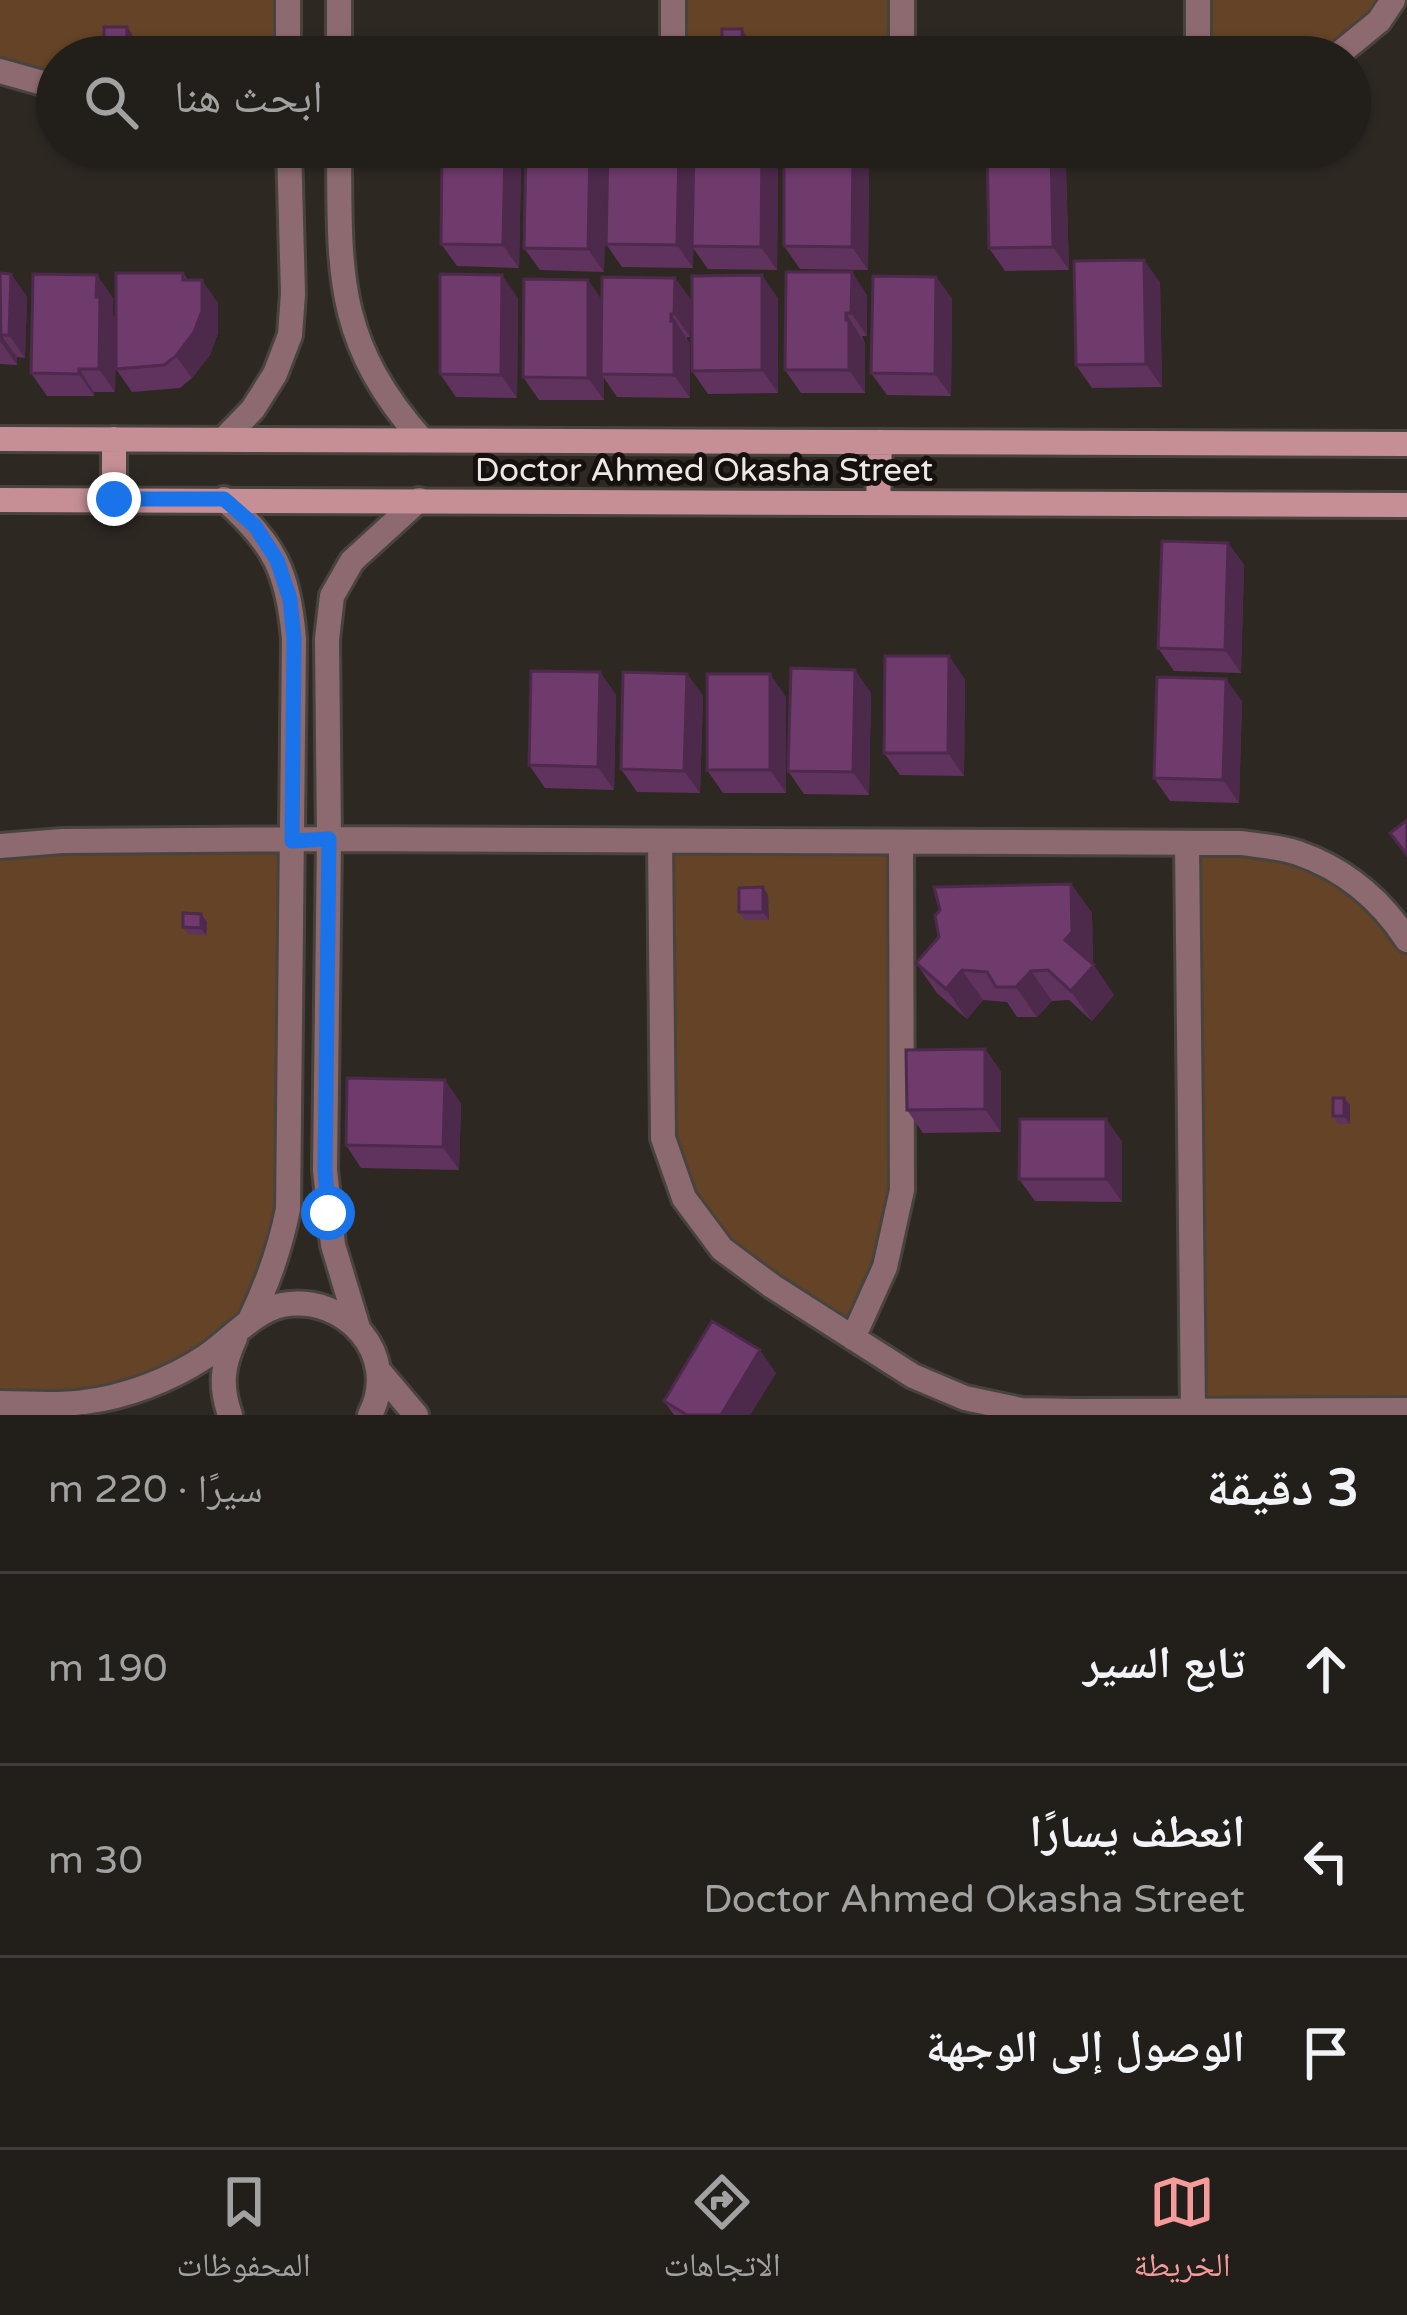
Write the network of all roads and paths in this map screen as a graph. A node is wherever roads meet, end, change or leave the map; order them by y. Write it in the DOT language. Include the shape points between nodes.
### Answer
graph roads {
  1 [pos="288,0"];
  2 [pos="339,0"];
  3 [pos="674,0"];
  4 [pos="902,0"];
  5 [pos="1198,0"];
  6 [pos="1393,0"];
  7 [pos="288,36"];
  8 [pos="339,36"];
  9 [pos="673,36"];
  10 [pos="902,36"];
  11 [pos="1198,36"];
  12 [pos="1360,36"];
  13 [pos="0,71"];
  14 [pos="36,81"];
  15 [pos="290,168"];
  16 [pos="339,168"];
  17 [pos="0,439"];
  18 [pos="114,439"];
  19 [pos="224,439"];
  20 [pos="422,440"];
  21 [pos="880,442"];
  22 [pos="1401,442"];
  23 [pos="114,499"];
  24 [pos="224,499"];
  25 [pos="0,500"];
  26 [pos="418,500"];
  27 [pos="878,502"];
  28 [pos="1401,507"];
  29 [pos="329,839"];
  30 [pos="292,841"];
  31 [pos="660,842"];
  32 [pos="901,842"];
  33 [pos="1187,842"];
  34 [pos="0,846"];
  35 [pos="1407,940"];
  36 [pos="243,1328"];
  37 [pos="358,1328"];
  38 [pos="853,1338"];
  39 [pos="378,1370"];
  40 [pos="0,1403"];
  41 [pos="1193,1410"];
  42 [pos="1407,1410"];
  43 [pos="230,1415"];
  44 [pos="370,1415"];
  45 [pos="416,1415"];
  1 -- 7 [label="street"];
  2 -- 8 [label="street"];
  3 -- 9 [label="street"];
  4 -- 10 [label="street"];
  5 -- 11 [label="street"];
  6 -- 12 [label="street"];
  13 -- 14 [label="street"];
  15 -- 19 [label="street" via="290,335 253,409"];
  16 -- 20 [label="street" via="340,248 354,332 393,408"];
  17 -- 18 [label="street, Doctor Ahmed Okasha Street"];
  18 -- 19 [label="street, Doctor Ahmed Okasha Street"];
  18 -- 23 [label="street"];
  19 -- 20 [label="street, Doctor Ahmed Okasha Street"];
  20 -- 21 [label="street, Doctor Ahmed Okasha Street"];
  21 -- 22 [label="street, Doctor Ahmed Okasha Street"];
  21 -- 27 [label="street"];
  23 -- 24 [label="street, Doctor Ahmed Okasha Street"];
  23 -- 25 [label="street, Doctor Ahmed Okasha Street"];
  24 -- 26 [label="street, Doctor Ahmed Okasha Street"];
  24 -- 30 [label="street" via="255,526 290,599"];
  26 -- 27 [label="street, Doctor Ahmed Okasha Street"];
  26 -- 29 [label="street" via="352,561 332,596"];
  27 -- 28 [label="street, Doctor Ahmed Okasha Street"];
  29 -- 30 [label="street"];
  29 -- 31 [label="street"];
  29 -- 37 [label="street" via="325,1170 333,1245"];
  30 -- 34 [label="street"];
  30 -- 36 [label="street" via="288,1209 274,1266"];
  31 -- 32 [label="street"];
  31 -- 38 [label="street" via="663,1138 684,1198 722,1249"];
  32 -- 33 [label="street"];
  32 -- 38 [label="street" via="902,1190 885,1267"];
  33 -- 35 [label="street" via="1297,853 1347,877"];
  33 -- 41 [label="street"];
  36 -- 37 [label="street" via="276,1306 306,1303 335,1310"];
  36 -- 40 [label="street" via="201,1360 124,1394"];
  36 -- 43 [label="street" via="223,1363"];
  37 -- 39 [label="street"];
  38 -- 41 [label="street" via="965,1398 1021,1409"];
  39 -- 44 [label="street"];
  39 -- 45 [label="street"];
  41 -- 42 [label="street"];
}
